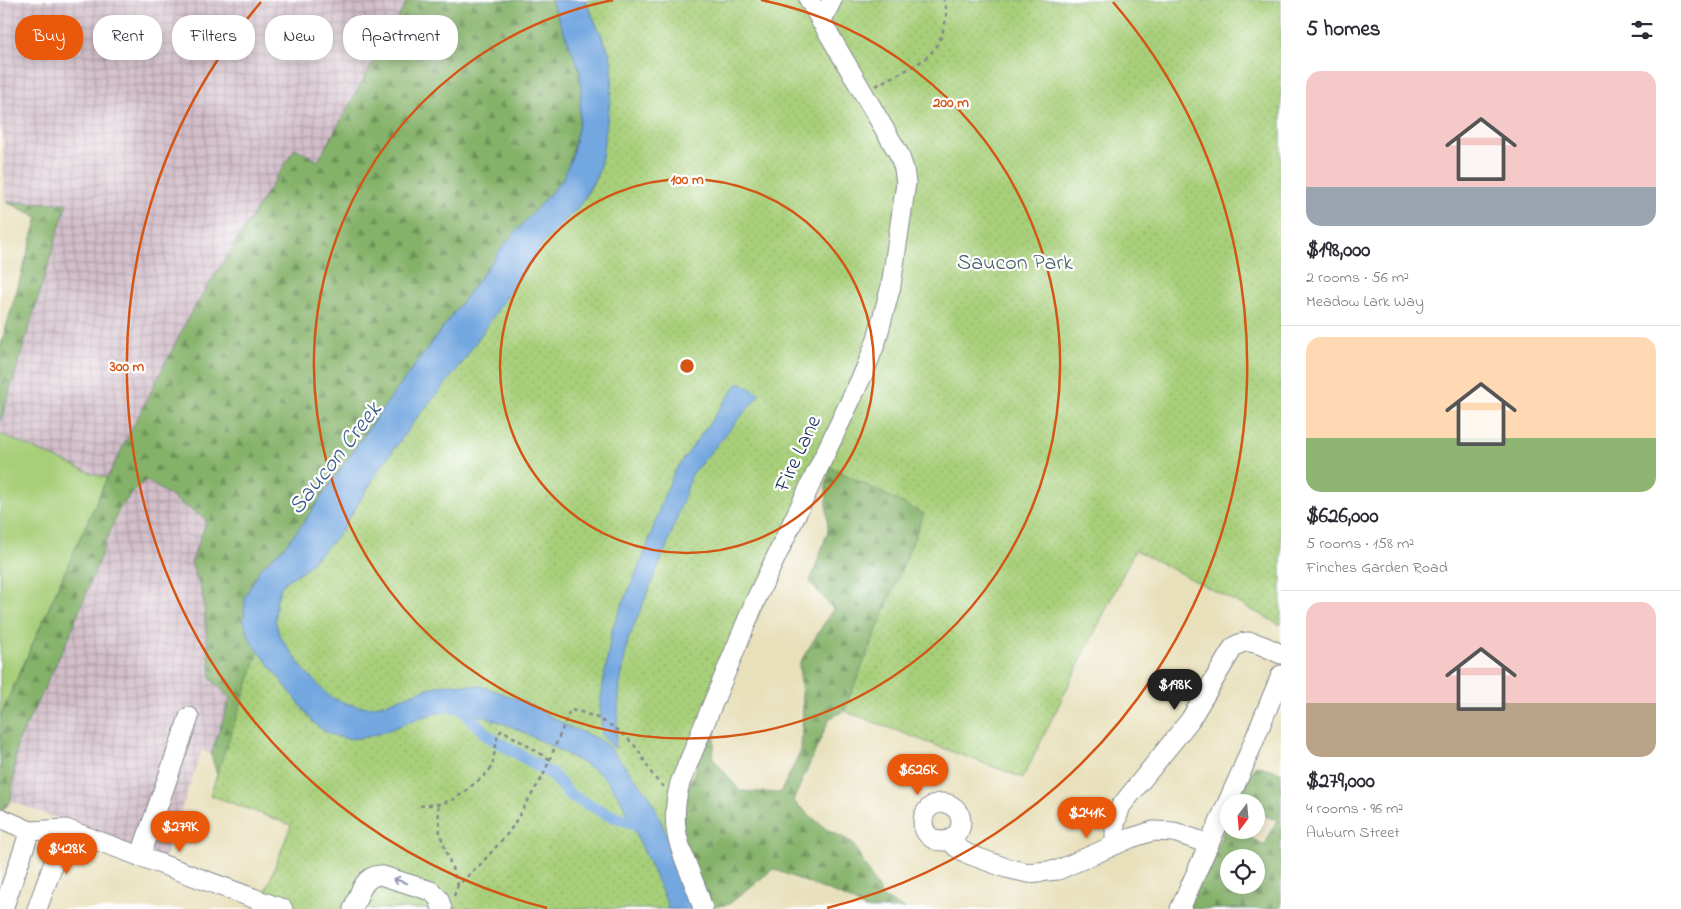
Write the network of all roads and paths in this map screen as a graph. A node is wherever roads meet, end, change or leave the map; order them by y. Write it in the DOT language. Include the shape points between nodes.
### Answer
graph roads {
  1 [pos="809,0"];
  2 [pos="832,0"];
  3 [pos="944,0"];
  4 [pos="821,22"];
  5 [pos="864,94"];
  6 [pos="1281,654"];
  7 [pos="1281,675"];
  8 [pos="189,717"];
  9 [pos="550,759"];
  10 [pos="677,793"];
  11 [pos="438,804"];
  12 [pos="420,806"];
  13 [pos="0,818"];
  14 [pos="66,829"];
  15 [pos="30,831"];
  16 [pos="949,840"];
  17 [pos="1209,844"];
  18 [pos="1115,845"];
  19 [pos="140,857"];
  20 [pos="458,885"];
  21 [pos="442,906"];
  22 [pos="3,909"];
  23 [pos="37,909"];
  24 [pos="283,909"];
  25 [pos="353,909"];
  26 [pos="704,909"];
  27 [pos="1180,909"];
  1 -- 4 [label="street, Fire Lane"];
  2 -- 4 [label="street"];
  3 -- 5 [label="path" via="946,22 931,54"];
  4 -- 5 [label="street, Fire Lane"];
  5 -- 10 [label="street, Fire Lane" via="899,154 906,183 891,286 865,370 756,599"];
  6 -- 18 [label="street" via="1249,642 1233,648 1190,720 1121,806 1115,824"];
  7 -- 17 [label="street"];
  8 -- 19 [label="street"];
  9 -- 10 [label="path" via="570,710 592,715 621,734 639,752 662,786"];
  9 -- 11 [label="path" via="502,730 498,734 492,767 455,798"];
  9 -- 20 [label="path" via="509,832"];
  10 -- 26 [label="street, Fire Lane" via="676,833"];
  11 -- 12 [label="path"];
  11 -- 20 [label="path" via="440,834"];
  13 -- 15 [label="street"];
  14 -- 15 [label="street"];
  14 -- 19 [label="street"];
  14 -- 23 [label="street"];
  15 -- 22 [label="street"];
  16 -- 18 [label="street" via="968,854 1028,873 1058,870"];
  17 -- 18 [label="street" via="1184,834 1164,831 1142,834"];
  17 -- 27 [label="street"];
  19 -- 24 [label="street"];
  20 -- 21 [label="path" via="452,898"];
  21 -- 25 [label="street, one-way" via="431,891 377,875 364,884"];
}
